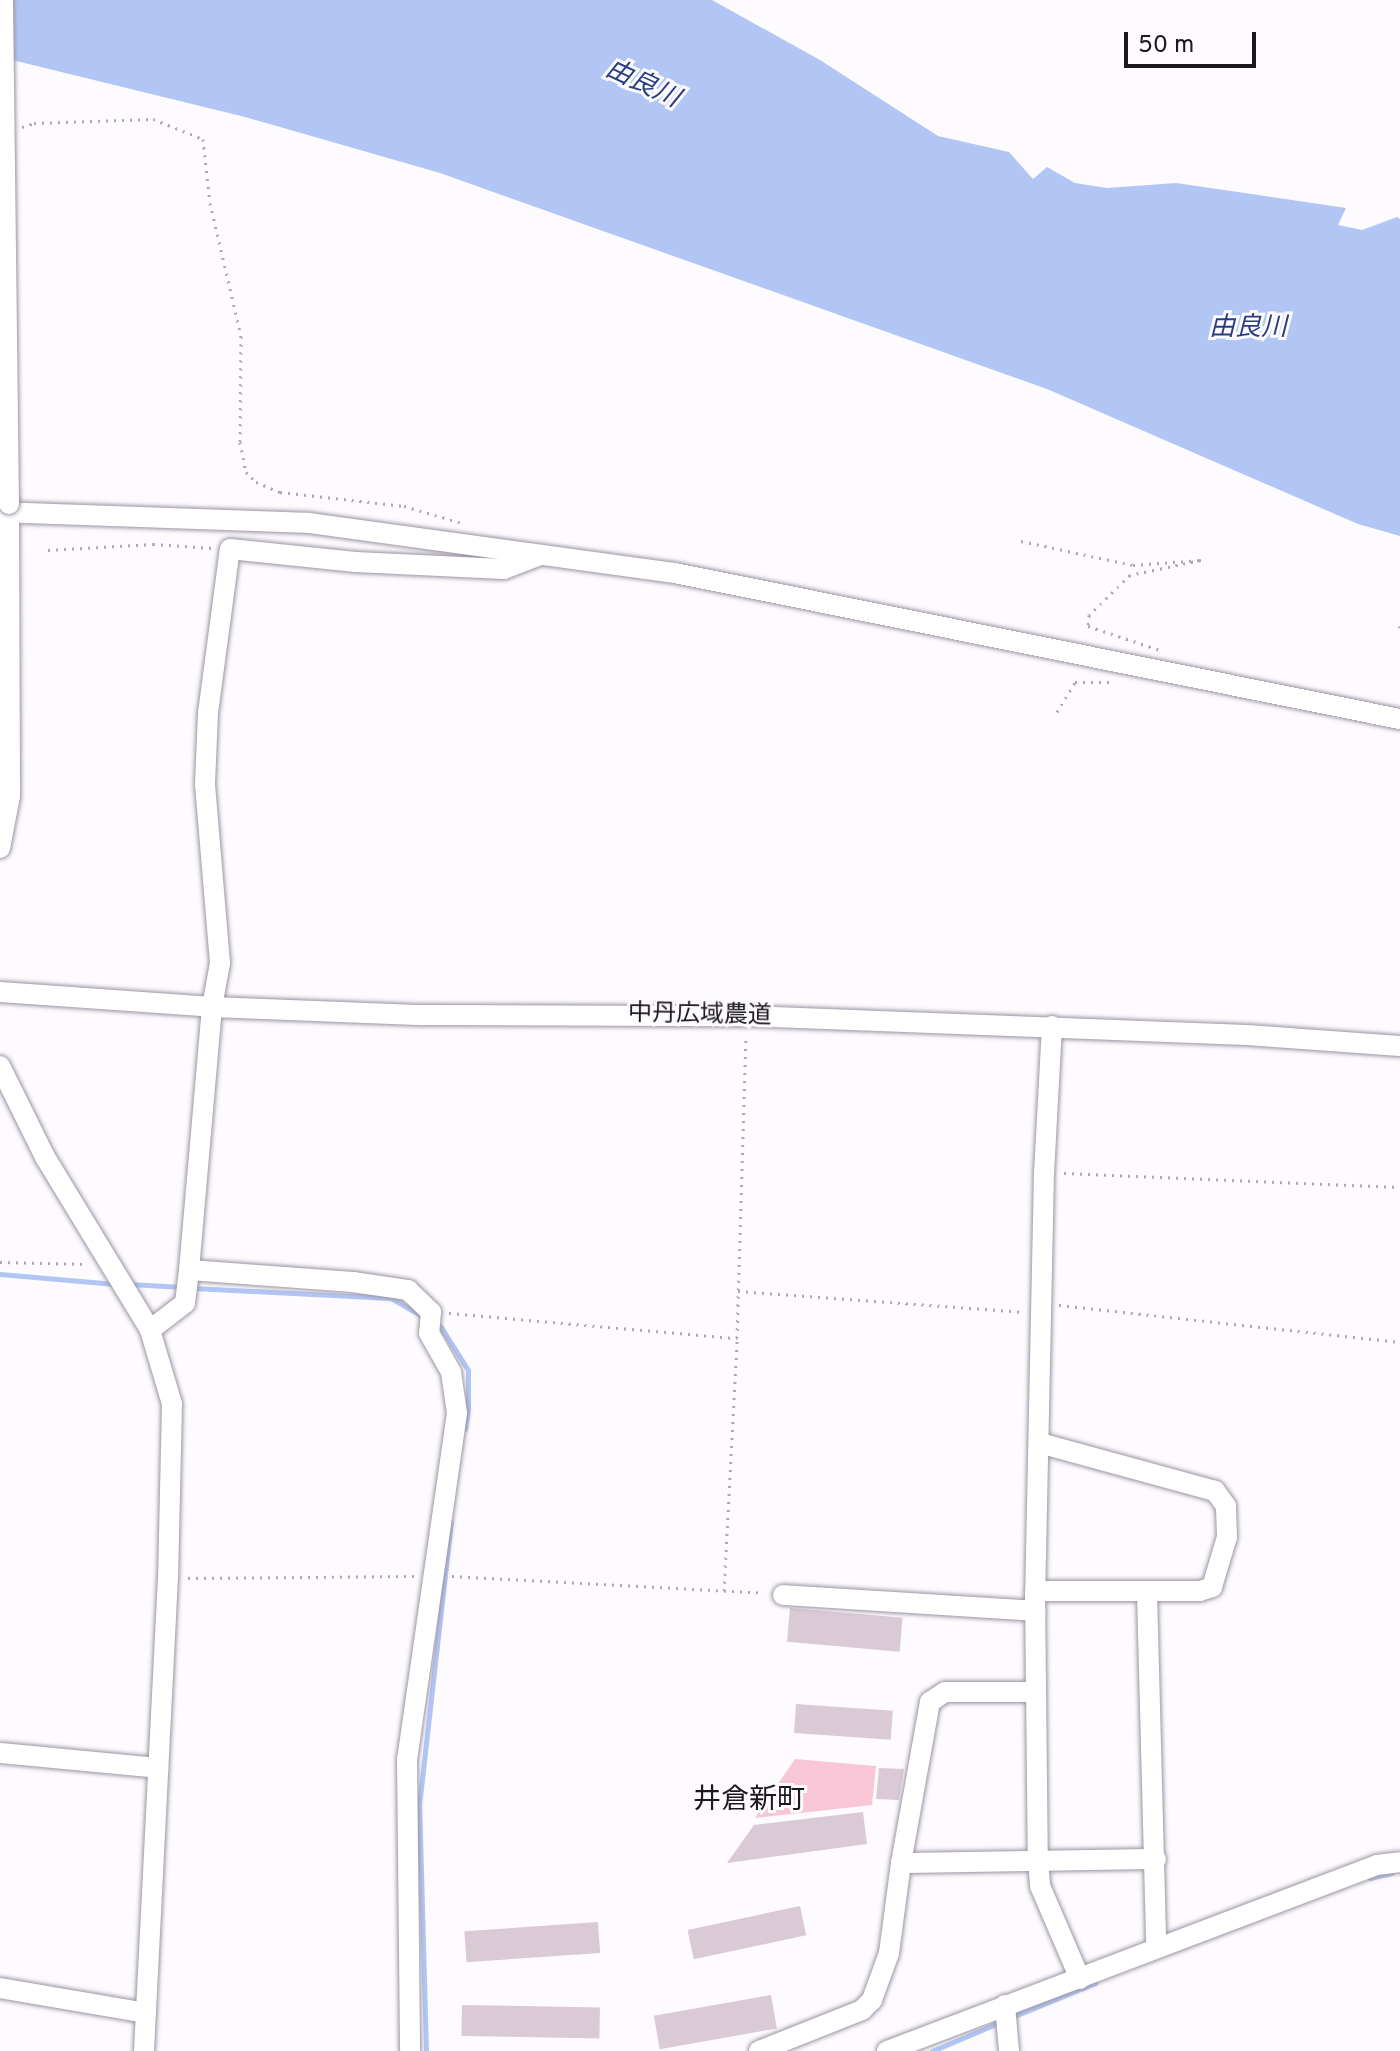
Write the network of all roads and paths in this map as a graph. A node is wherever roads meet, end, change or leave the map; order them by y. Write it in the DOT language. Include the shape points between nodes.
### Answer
graph roads {
  1 [pos="3,0"];
  2 [pos="34,123"];
  3 [pos="6,510"];
  4 [pos="465,524"];
  5 [pos="1021,541"];
  6 [pos="230,549"];
  7 [pos="48,550"];
  8 [pos="544,553"];
  9 [pos="1174,655"];
  10 [pos="1118,683"];
  11 [pos="1057,712"];
  12 [pos="1400,719"];
  13 [pos="0,848"];
  14 [pos="0,992"];
  15 [pos="212,1007"];
  16 [pos="747,1016"];
  17 [pos="1052,1026"];
  18 [pos="1400,1046"];
  19 [pos="0,1066"];
  20 [pos="1044,1172"];
  21 [pos="1400,1187"];
  22 [pos="0,1262"];
  23 [pos="109,1265"];
  24 [pos="189,1270"];
  25 [pos="738,1291"];
  26 [pos="1044,1309"];
  27 [pos="431,1312"];
  28 [pos="150,1330"];
  29 [pos="737,1338"];
  30 [pos="1400,1342"];
  31 [pos="1040,1443"];
  32 [pos="432,1576"];
  33 [pos="168,1577"];
  34 [pos="724,1591"];
  35 [pos="1147,1593"];
  36 [pos="783,1595"];
  37 [pos="1035,1601"];
  38 [pos="1034,1692"];
  39 [pos="0,1753"];
  40 [pos="158,1768"];
  41 [pos="1156,1859"];
  42 [pos="1038,1861"];
  43 [pos="1400,1862"];
  44 [pos="901,1863"];
  45 [pos="1156,1946"];
  46 [pos="1080,1979"];
  47 [pos="0,1988"];
  48 [pos="1005,2005"];
  49 [pos="146,2013"];
  50 [pos="144,2051"];
  51 [pos="410,2051"];
  52 [pos="759,2051"];
  53 [pos="887,2051"];
  54 [pos="1009,2051"];
  1 -- 3 [label="street, bridge"];
  2 -- 4 [label="path" via="153,119 203,139 210,203 241,336 240,442 246,472 256,482 280,492 404,506"];
  3 -- 8 [label="street" via="309,523"];
  3 -- 13 [label="street" via="10,796"];
  5 -- 9 [label="path" via="1133,565 1201,560 1130,575 1089,615 1088,626"];
  6 -- 7 [label="path" via="153,544"];
  6 -- 8 [label="street" via="504,569"];
  6 -- 15 [label="street" via="208,713 205,784 220,963"];
  8 -- 12 [label="street" via="675,573"];
  10 -- 11 [label="path" via="1075,682"];
  14 -- 15 [label="street, 中丹広域農道"];
  15 -- 16 [label="street, 中丹広域農道" via="424,1015"];
  15 -- 24 [label="street"];
  16 -- 17 [label="street, 中丹広域農道"];
  16 -- 25 [label="path"];
  17 -- 18 [label="street, 中丹広域農道"];
  17 -- 20 [label="street"];
  19 -- 23 [label="street" via="45,1157"];
  20 -- 21 [label="path"];
  20 -- 26 [label="street"];
  22 -- 23 [label="path"];
  23 -- 28 [label="street"];
  24 -- 27 [label="street" via="408,1290"];
  24 -- 28 [label="street" via="185,1303"];
  25 -- 26 [label="path"];
  25 -- 29 [label="path"];
  26 -- 30 [label="path"];
  26 -- 31 [label="street"];
  27 -- 29 [label="path"];
  27 -- 32 [label="street" via="429,1333 451,1372 457,1413"];
  28 -- 33 [label="street" via="172,1404"];
  29 -- 34 [label="path"];
  31 -- 35 [label="street" via="1222,1496 1227,1537 1212,1587"];
  31 -- 37 [label="street"];
  32 -- 33 [label="path"];
  32 -- 34 [label="path"];
  32 -- 51 [label="street" via="407,1758"];
  33 -- 40 [label="street"];
  34 -- 36 [label="path"];
  35 -- 37 [label="street"];
  35 -- 41 [label="street"];
  36 -- 37 [label="street"];
  37 -- 38 [label="street"];
  38 -- 42 [label="street"];
  38 -- 44 [label="street" via="945,1692 930,1702"];
  39 -- 40 [label="street"];
  40 -- 49 [label="street"];
  41 -- 42 [label="street"];
  41 -- 45 [label="street"];
  42 -- 44 [label="street"];
  42 -- 46 [label="street" via="1040,1886"];
  43 -- 45 [label="street" via="1377,1865"];
  44 -- 52 [label="street" via="889,1953 872,2000 862,2010"];
  45 -- 46 [label="street"];
  46 -- 48 [label="street"];
  47 -- 49 [label="street"];
  48 -- 53 [label="street"];
  48 -- 54 [label="street"];
  49 -- 50 [label="street"];
}
